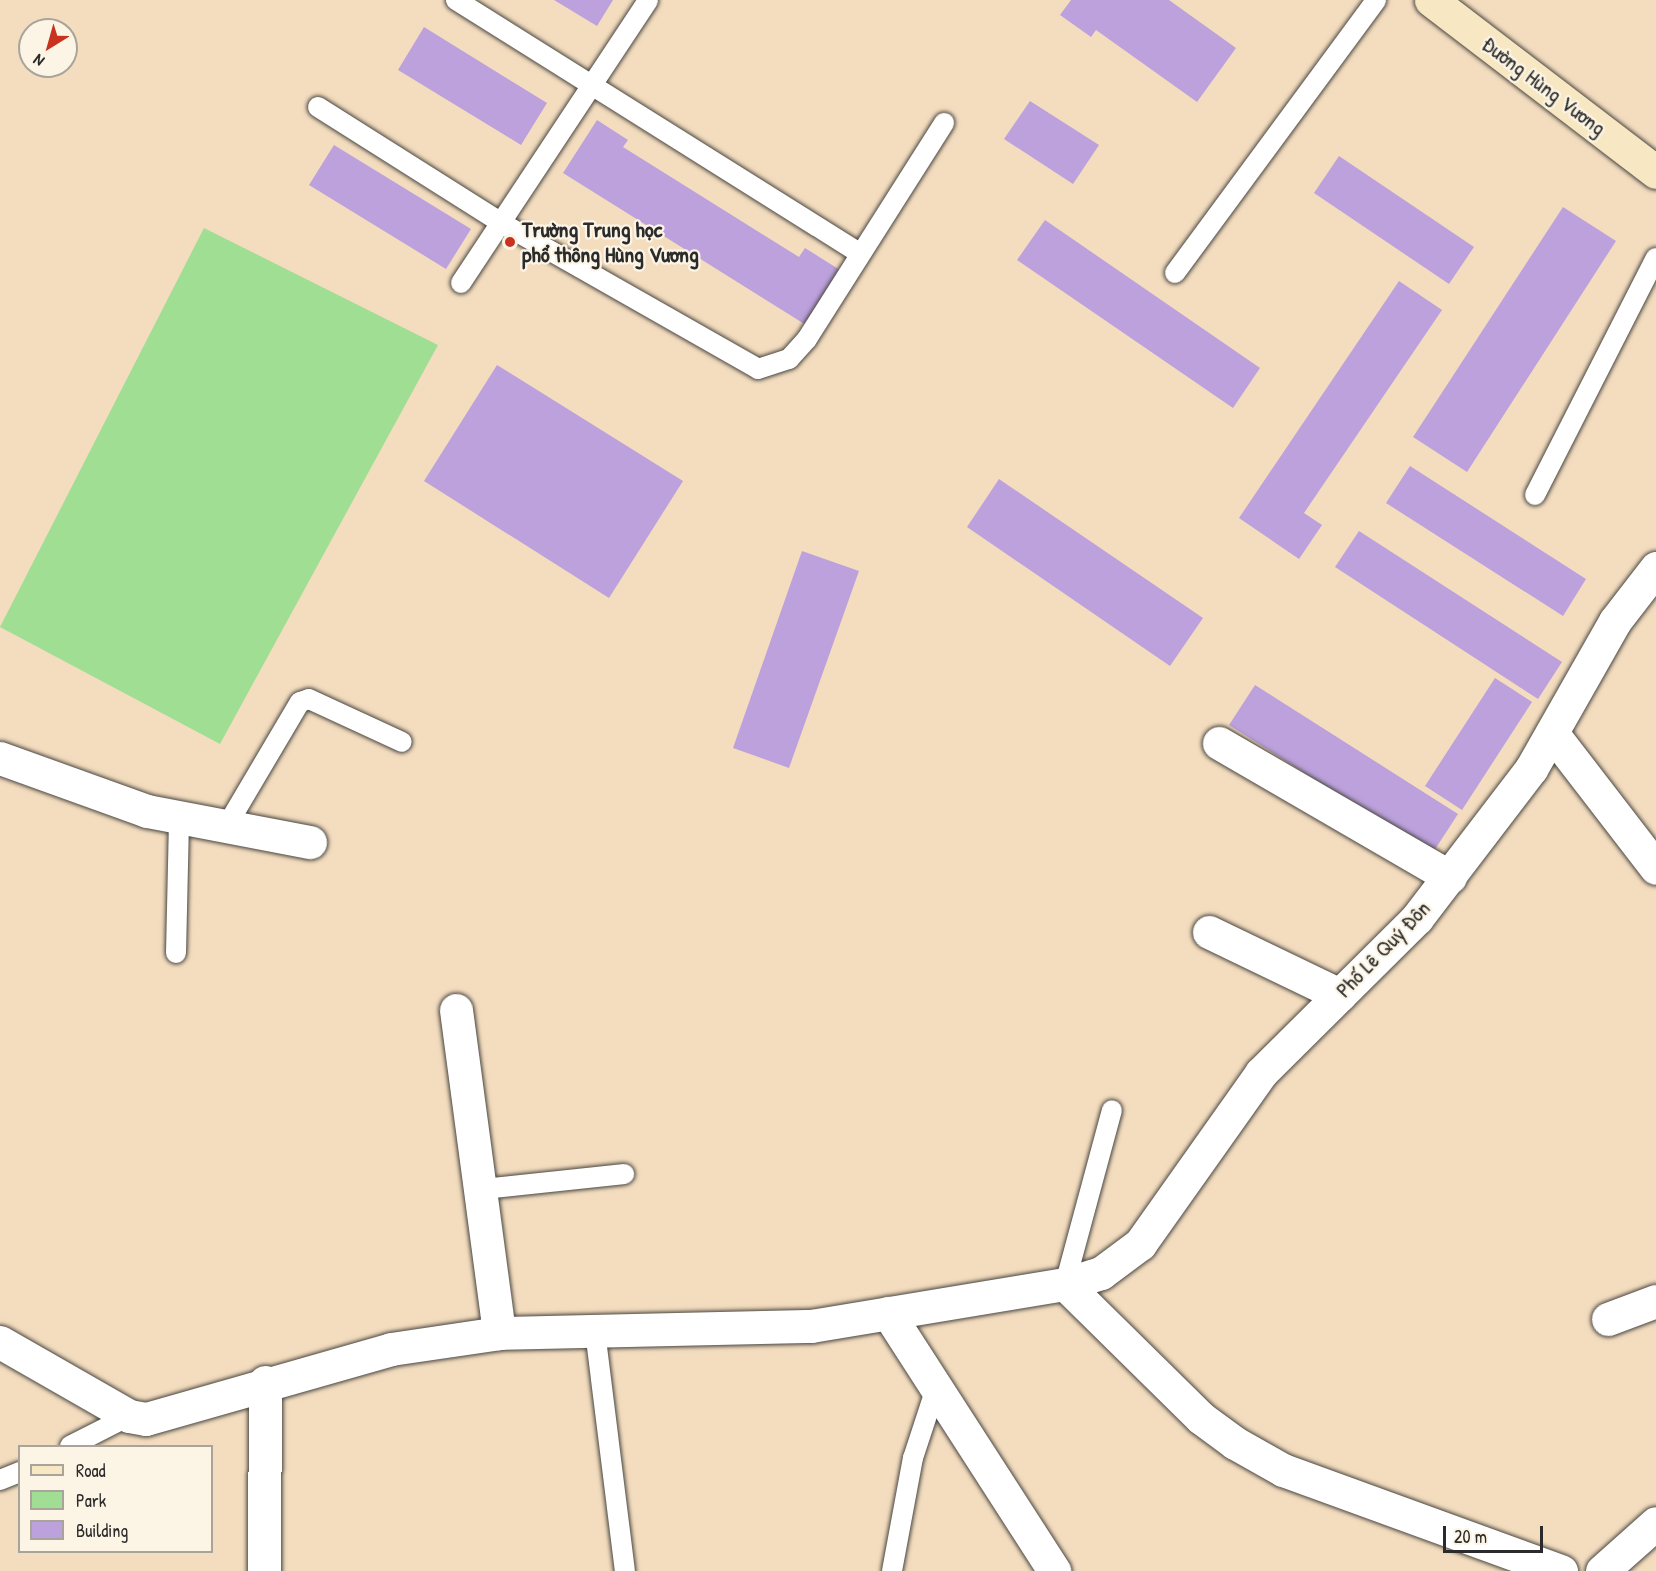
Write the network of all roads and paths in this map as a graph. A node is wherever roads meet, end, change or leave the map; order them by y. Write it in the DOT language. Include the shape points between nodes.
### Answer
graph roads {
  1 [pos="456,0"];
  2 [pos="648,0"];
  3 [pos="1376,0"];
  4 [pos="1431,0"];
  5 [pos="590,86"];
  6 [pos="318,106"];
  7 [pos="944,123"];
  8 [pos="1656,172"];
  9 [pos="498,221"];
  10 [pos="860,253"];
  11 [pos="1656,258"];
  12 [pos="1175,273"];
  13 [pos="461,284"];
  14 [pos="1535,495"];
  15 [pos="1656,568"];
  16 [pos="1552,733"];
  17 [pos="402,742"];
  18 [pos="1219,743"];
  19 [pos="0,758"];
  20 [pos="179,818"];
  21 [pos="226,827"];
  22 [pos="310,842"];
  23 [pos="1656,868"];
  24 [pos="1449,877"];
  25 [pos="1209,932"];
  26 [pos="176,953"];
  27 [pos="1340,995"];
  28 [pos="456,1010"];
  29 [pos="1112,1110"];
  30 [pos="624,1174"];
  31 [pos="484,1189"];
  32 [pos="1065,1284"];
  33 [pos="1656,1301"];
  34 [pos="888,1313"];
  35 [pos="1608,1319"];
  36 [pos="594,1331"];
  37 [pos="499,1333"];
  38 [pos="0,1342"];
  39 [pos="265,1382"];
  40 [pos="936,1388"];
  41 [pos="129,1416"];
  42 [pos="72,1445"];
  43 [pos="18,1474"];
  44 [pos="0,1480"];
  45 [pos="1656,1523"];
  46 [pos="264,1571"];
  47 [pos="625,1571"];
  48 [pos="892,1571"];
  49 [pos="1054,1571"];
  50 [pos="1561,1571"];
  51 [pos="1602,1571"];
  1 -- 5 [label="lane"];
  2 -- 5 [label="lane"];
  3 -- 12 [label="lane"];
  4 -- 8 [label="main road, Đường Hùng Vương"];
  5 -- 9 [label="lane"];
  5 -- 10 [label="lane"];
  6 -- 9 [label="lane"];
  7 -- 10 [label="lane"];
  9 -- 10 [label="lane" via="758,369 789,359 807,339"];
  9 -- 13 [label="lane"];
  11 -- 14 [label="lane"];
  15 -- 16 [label="street, Phố Lê Quý Đôn" via="1616,621"];
  16 -- 23 [label="street"];
  16 -- 24 [label="street, Phố Lê Quý Đôn"];
  17 -- 21 [label="lane" via="309,699 300,702"];
  18 -- 24 [label="street"];
  19 -- 20 [label="street" via="125,805"];
  20 -- 21 [label="street"];
  20 -- 26 [label="lane"];
  21 -- 22 [label="street"];
  24 -- 27 [label="street, Phố Lê Quý Đôn" via="1407,931"];
  25 -- 27 [label="street"];
  27 -- 32 [label="street, Phố Lê Quý Đôn" via="1251,1085 1140,1244 1101,1273"];
  28 -- 31 [label="street"];
  29 -- 32 [label="lane"];
  30 -- 31 [label="lane"];
  31 -- 37 [label="street"];
  32 -- 34 [label="street, Phố Lê Quý Đôn"];
  32 -- 50 [label="street" via="1201,1418 1235,1443 1283,1470"];
  33 -- 35 [label="street"];
  34 -- 36 [label="street, Phố Lê Quý Đôn" via="795,1328"];
  34 -- 40 [label="street"];
  36 -- 37 [label="street, Phố Lê Quý Đôn"];
  36 -- 47 [label="lane"];
  37 -- 39 [label="street, Phố Lê Quý Đôn" via="391,1349"];
  38 -- 41 [label="street"];
  39 -- 41 [label="street, Phố Lê Quý Đôn" via="146,1419"];
  39 -- 46 [label="street"];
  40 -- 48 [label="lane" via="912,1458"];
  40 -- 49 [label="street"];
  41 -- 42 [label="lane"];
  43 -- 44 [label="lane"];
  45 -- 51 [label="street"];
}
